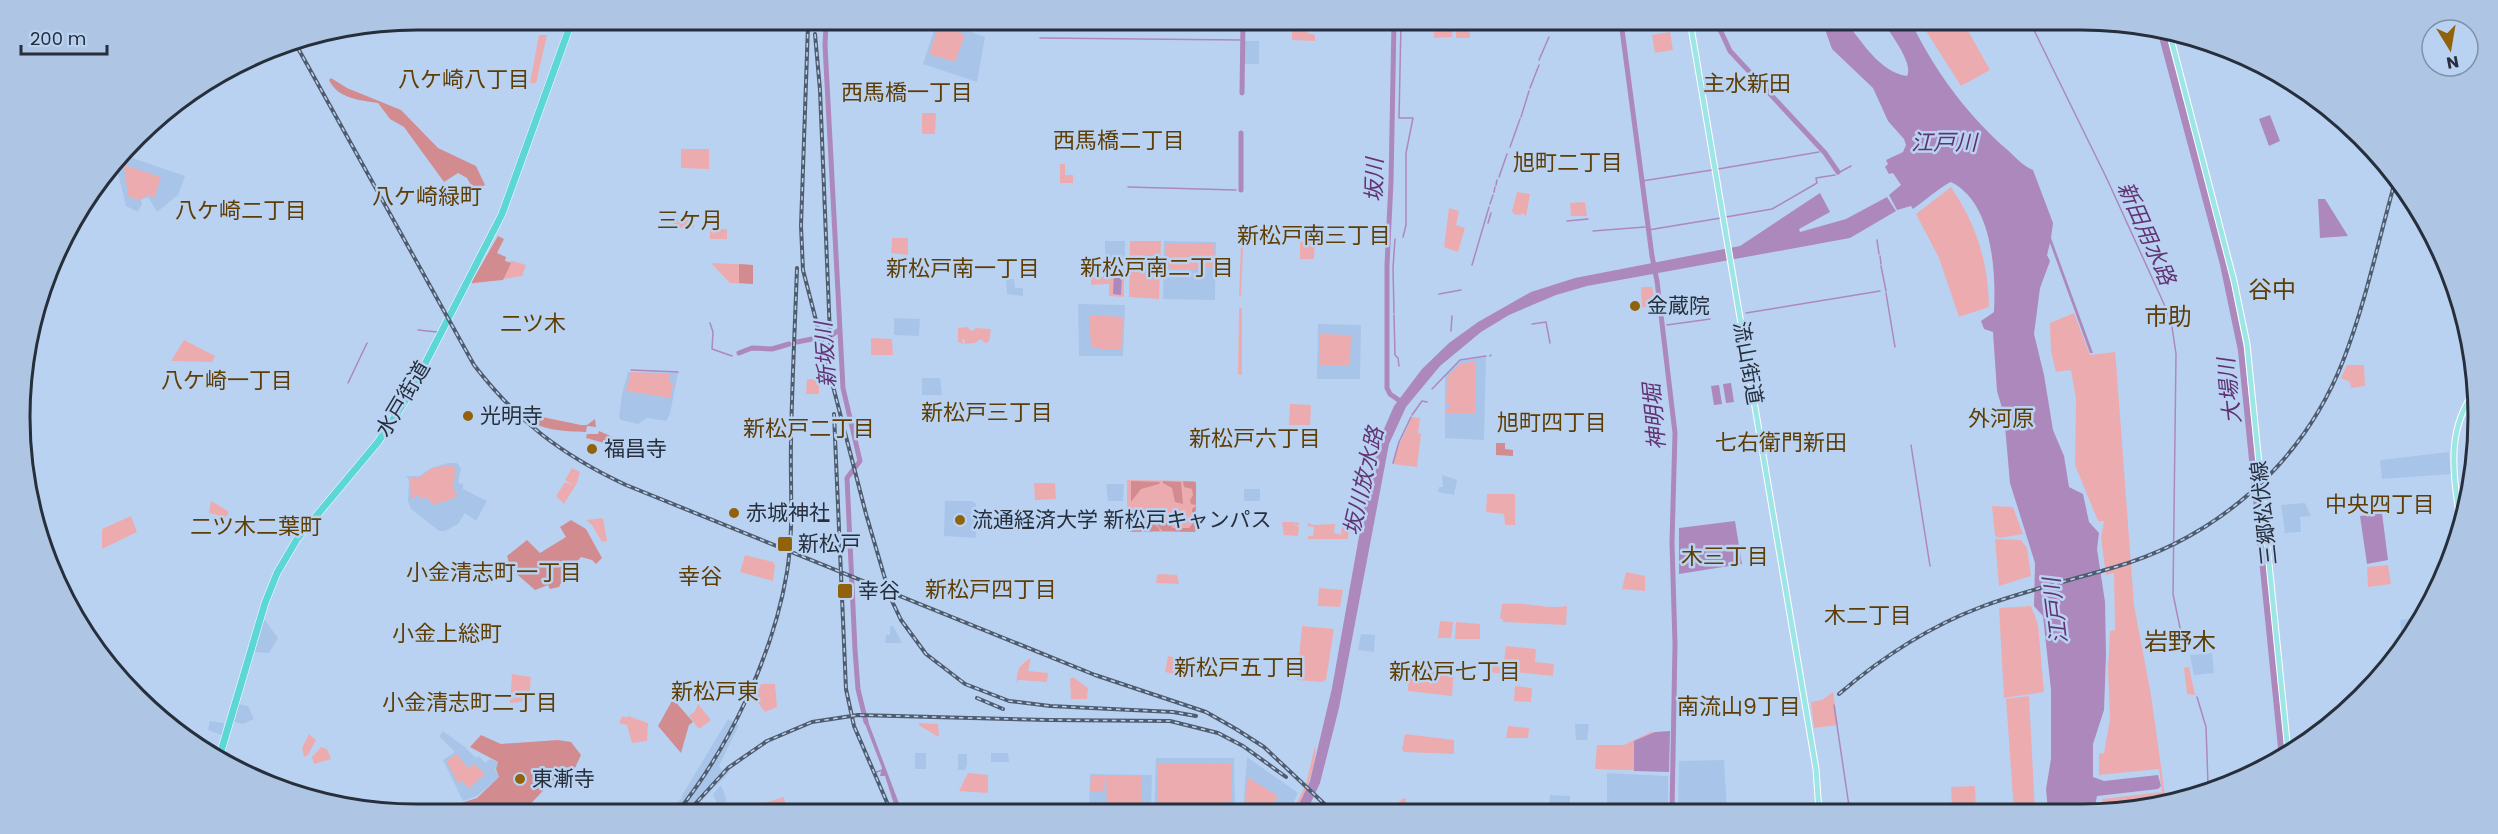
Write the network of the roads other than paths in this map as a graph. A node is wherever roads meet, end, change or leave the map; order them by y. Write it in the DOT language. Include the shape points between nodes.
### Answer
graph roads {
  1 [pos="569,30"];
  2 [pos="1691,30"];
  3 [pos="2172,41"];
  4 [pos="2467,404"];
  5 [pos="2458,505"];
  6 [pos="2287,744"];
  7 [pos="221,751"];
  8 [pos="1818,804"];
  1 -- 7 [label="highway, 水戸街道" via="502,214 417,380 383,435 297,539 277,573"];
  2 -- 8 [label="main road, 流山街道" via="1816,769"];
  3 -- 6 [label="main road, 三郷松伏線" via="2247,344"];
  4 -- 5 [label="main road" via="2453,446"];
}
